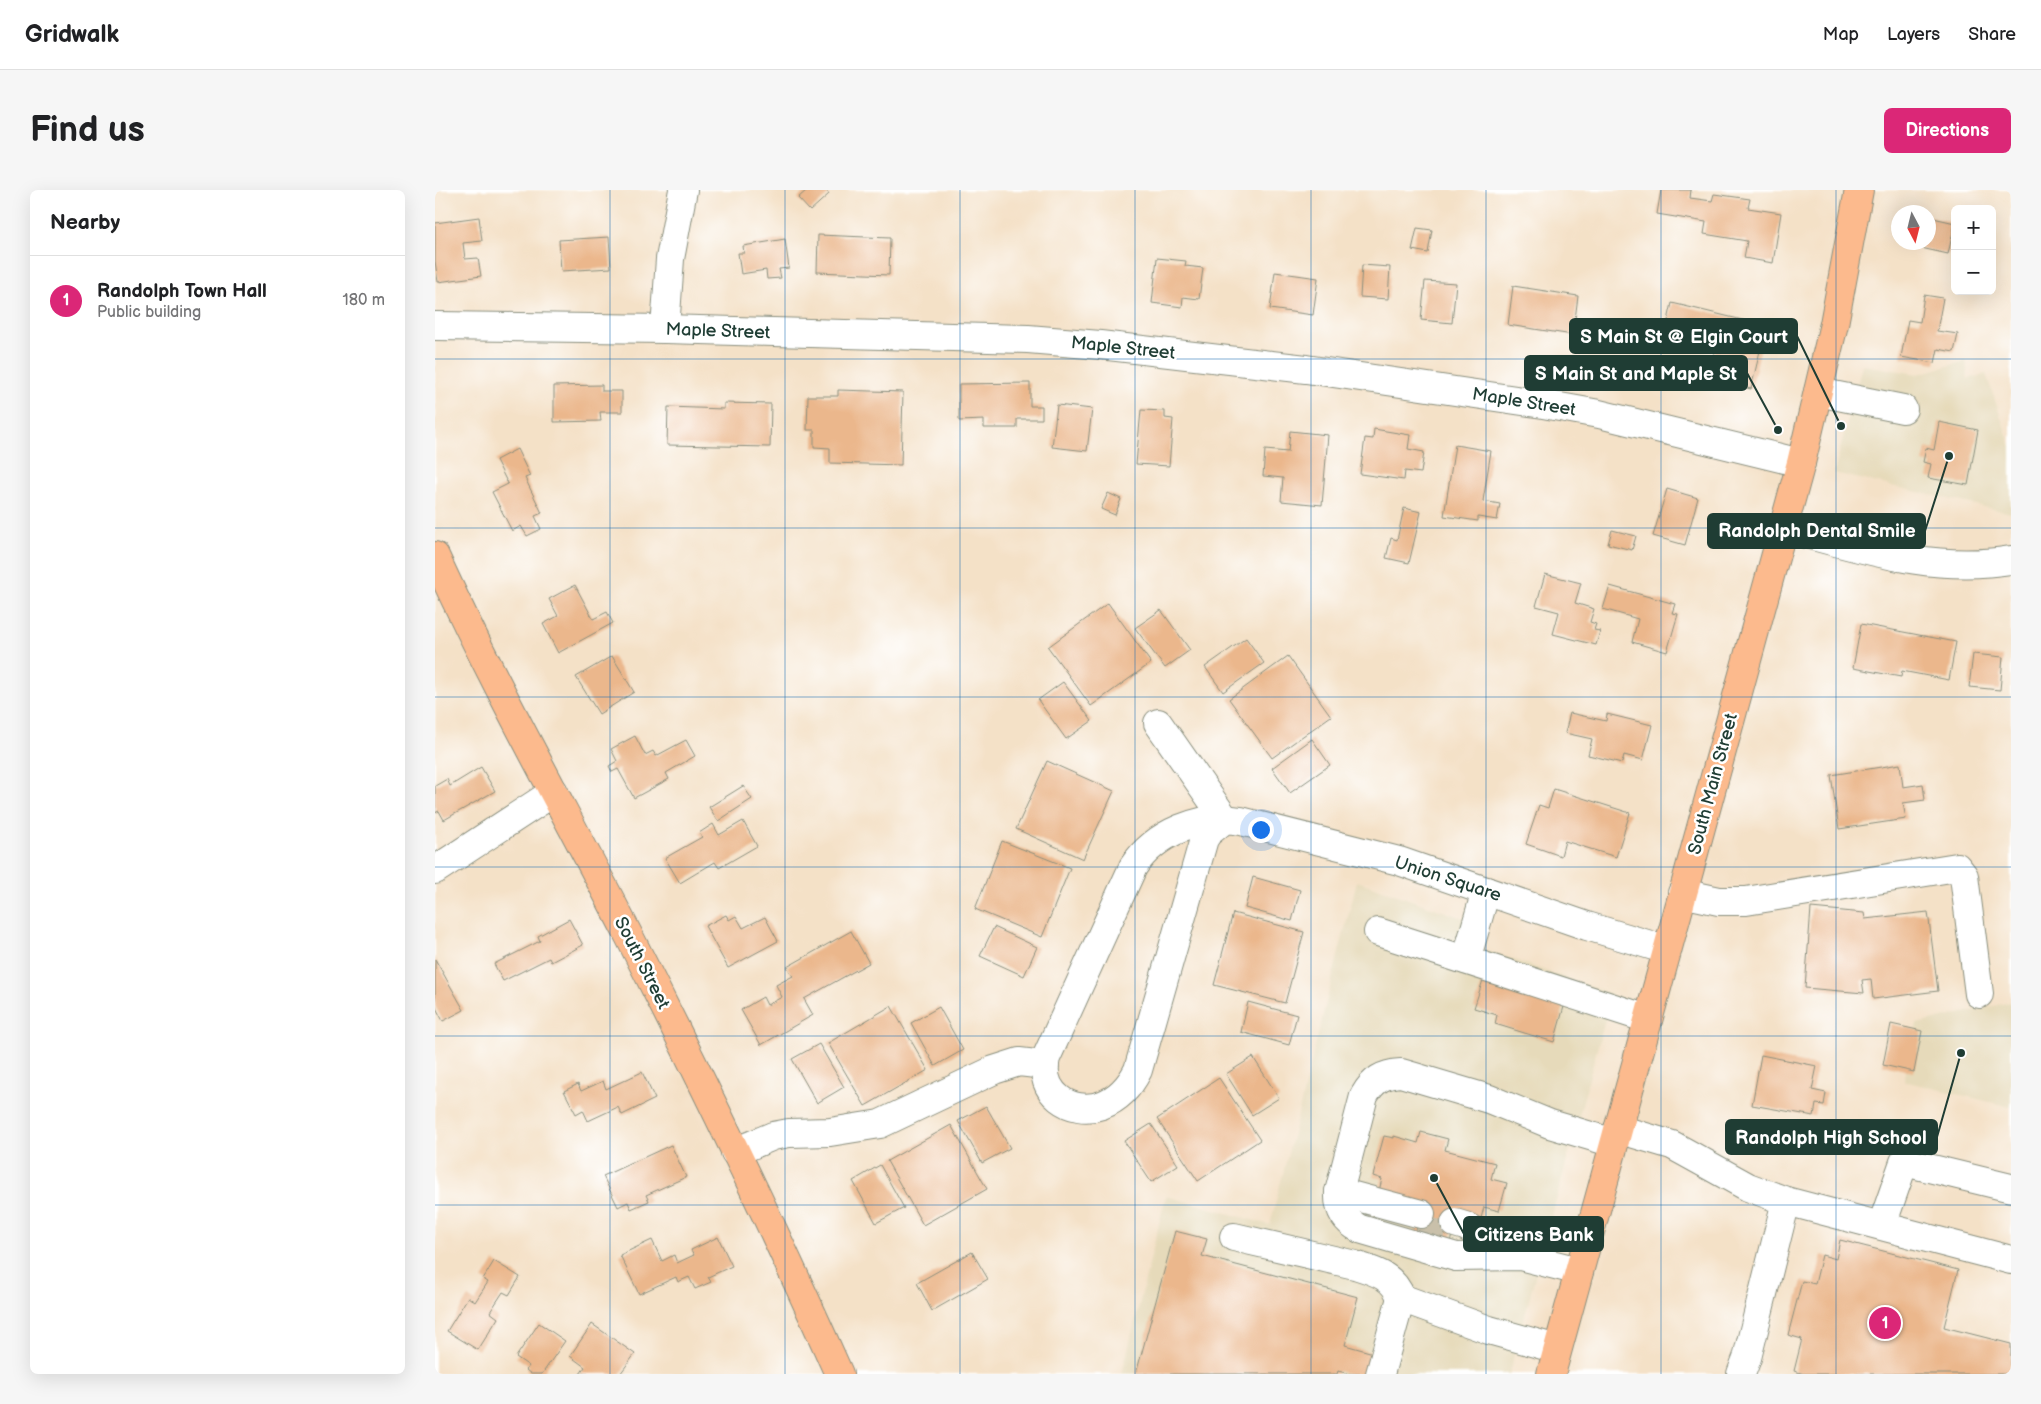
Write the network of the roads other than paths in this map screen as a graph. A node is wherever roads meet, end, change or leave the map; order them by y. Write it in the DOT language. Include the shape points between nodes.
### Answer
graph roads {
  1 [pos="683,190"];
  2 [pos="1859,190"];
  3 [pos="435,326"];
  4 [pos="665,329"];
  5 [pos="1818,392"];
  6 [pos="1903,410"];
  7 [pos="1801,463"];
  8 [pos="1783,528"];
  9 [pos="435,556"];
  10 [pos="2011,560"];
  11 [pos="1158,723"];
  12 [pos="554,792"];
  13 [pos="1225,819"];
  14 [pos="435,870"];
  15 [pos="1486,892"];
  16 [pos="1682,893"];
  17 [pos="1378,932"];
  18 [pos="1667,950"];
  19 [pos="1465,960"];
  20 [pos="1979,994"];
  21 [pos="1648,1019"];
  22 [pos="1045,1065"];
  23 [pos="1616,1136"];
  24 [pos="735,1152"];
  25 [pos="2011,1188"];
  26 [pos="1339,1199"];
  27 [pos="1786,1201"];
  28 [pos="1419,1221"];
  29 [pos="1882,1225"];
  30 [pos="1453,1230"];
  31 [pos="1234,1237"];
  32 [pos="1521,1256"];
  33 [pos="2011,1260"];
  34 [pos="1579,1271"];
  35 [pos="1401,1298"];
  36 [pos="1554,1362"];
  37 [pos="839,1374"];
  38 [pos="1380,1374"];
  39 [pos="1741,1374"];
  1 -- 4 [label="street" via="670,259"];
  2 -- 5 [label="main road, South Main Street"];
  3 -- 4 [label="street, Maple Street"];
  4 -- 7 [label="street, Maple Street" via="1056,341 1267,364 1572,409"];
  5 -- 6 [label="street"];
  5 -- 7 [label="main road, South Main Street"];
  7 -- 8 [label="main road, South Main Street"];
  8 -- 10 [label="street" via="1917,561 1966,564"];
  8 -- 16 [label="main road, South Main Street"];
  9 -- 12 [label="main road, South Street"];
  11 -- 13 [label="street"];
  12 -- 14 [label="street"];
  12 -- 24 [label="main road, South Street"];
  13 -- 15 [label="street, Union Square" via="1399,862"];
  13 -- 22 [label="street, Union Square" via="1173,832 1140,855"];
  13 -- 22 [label="street" via="1204,839 1133,1079 1112,1100 1081,1108 1064,1103 1053,1093 1046,1081"];
  15 -- 18 [label="street, Union Square"];
  15 -- 19 [label="street"];
  16 -- 18 [label="main road, South Main Street"];
  16 -- 20 [label="street" via="1719,901 1746,901 1957,867 1964,876"];
  17 -- 19 [label="street"];
  18 -- 21 [label="main road, South Main Street"];
  19 -- 21 [label="street"];
  21 -- 23 [label="main road, South Main Street"];
  22 -- 24 [label="street" via="1019,1062 994,1070 880,1124 773,1136"];
  23 -- 26 [label="street" via="1550,1124 1489,1099 1401,1073 1390,1074 1374,1081 1364,1096"];
  23 -- 27 [label="street" via="1672,1145 1748,1187"];
  23 -- 34 [label="main road, South Main Street"];
  24 -- 37 [label="main road, South Street"];
  25 -- 29 [label="street" via="1904,1162"];
  26 -- 28 [label="street"];
  26 -- 32 [label="street" via="1347,1221 1360,1229 1456,1257"];
  27 -- 29 [label="street"];
  27 -- 39 [label="street"];
  29 -- 33 [label="street"];
  30 -- 32 [label="street"];
  31 -- 35 [label="street" via="1373,1271 1395,1286"];
  32 -- 34 [label="street"];
  34 -- 36 [label="main road, South Main Street"];
  35 -- 36 [label="street" via="1474,1324"];
  35 -- 38 [label="street"];
}
